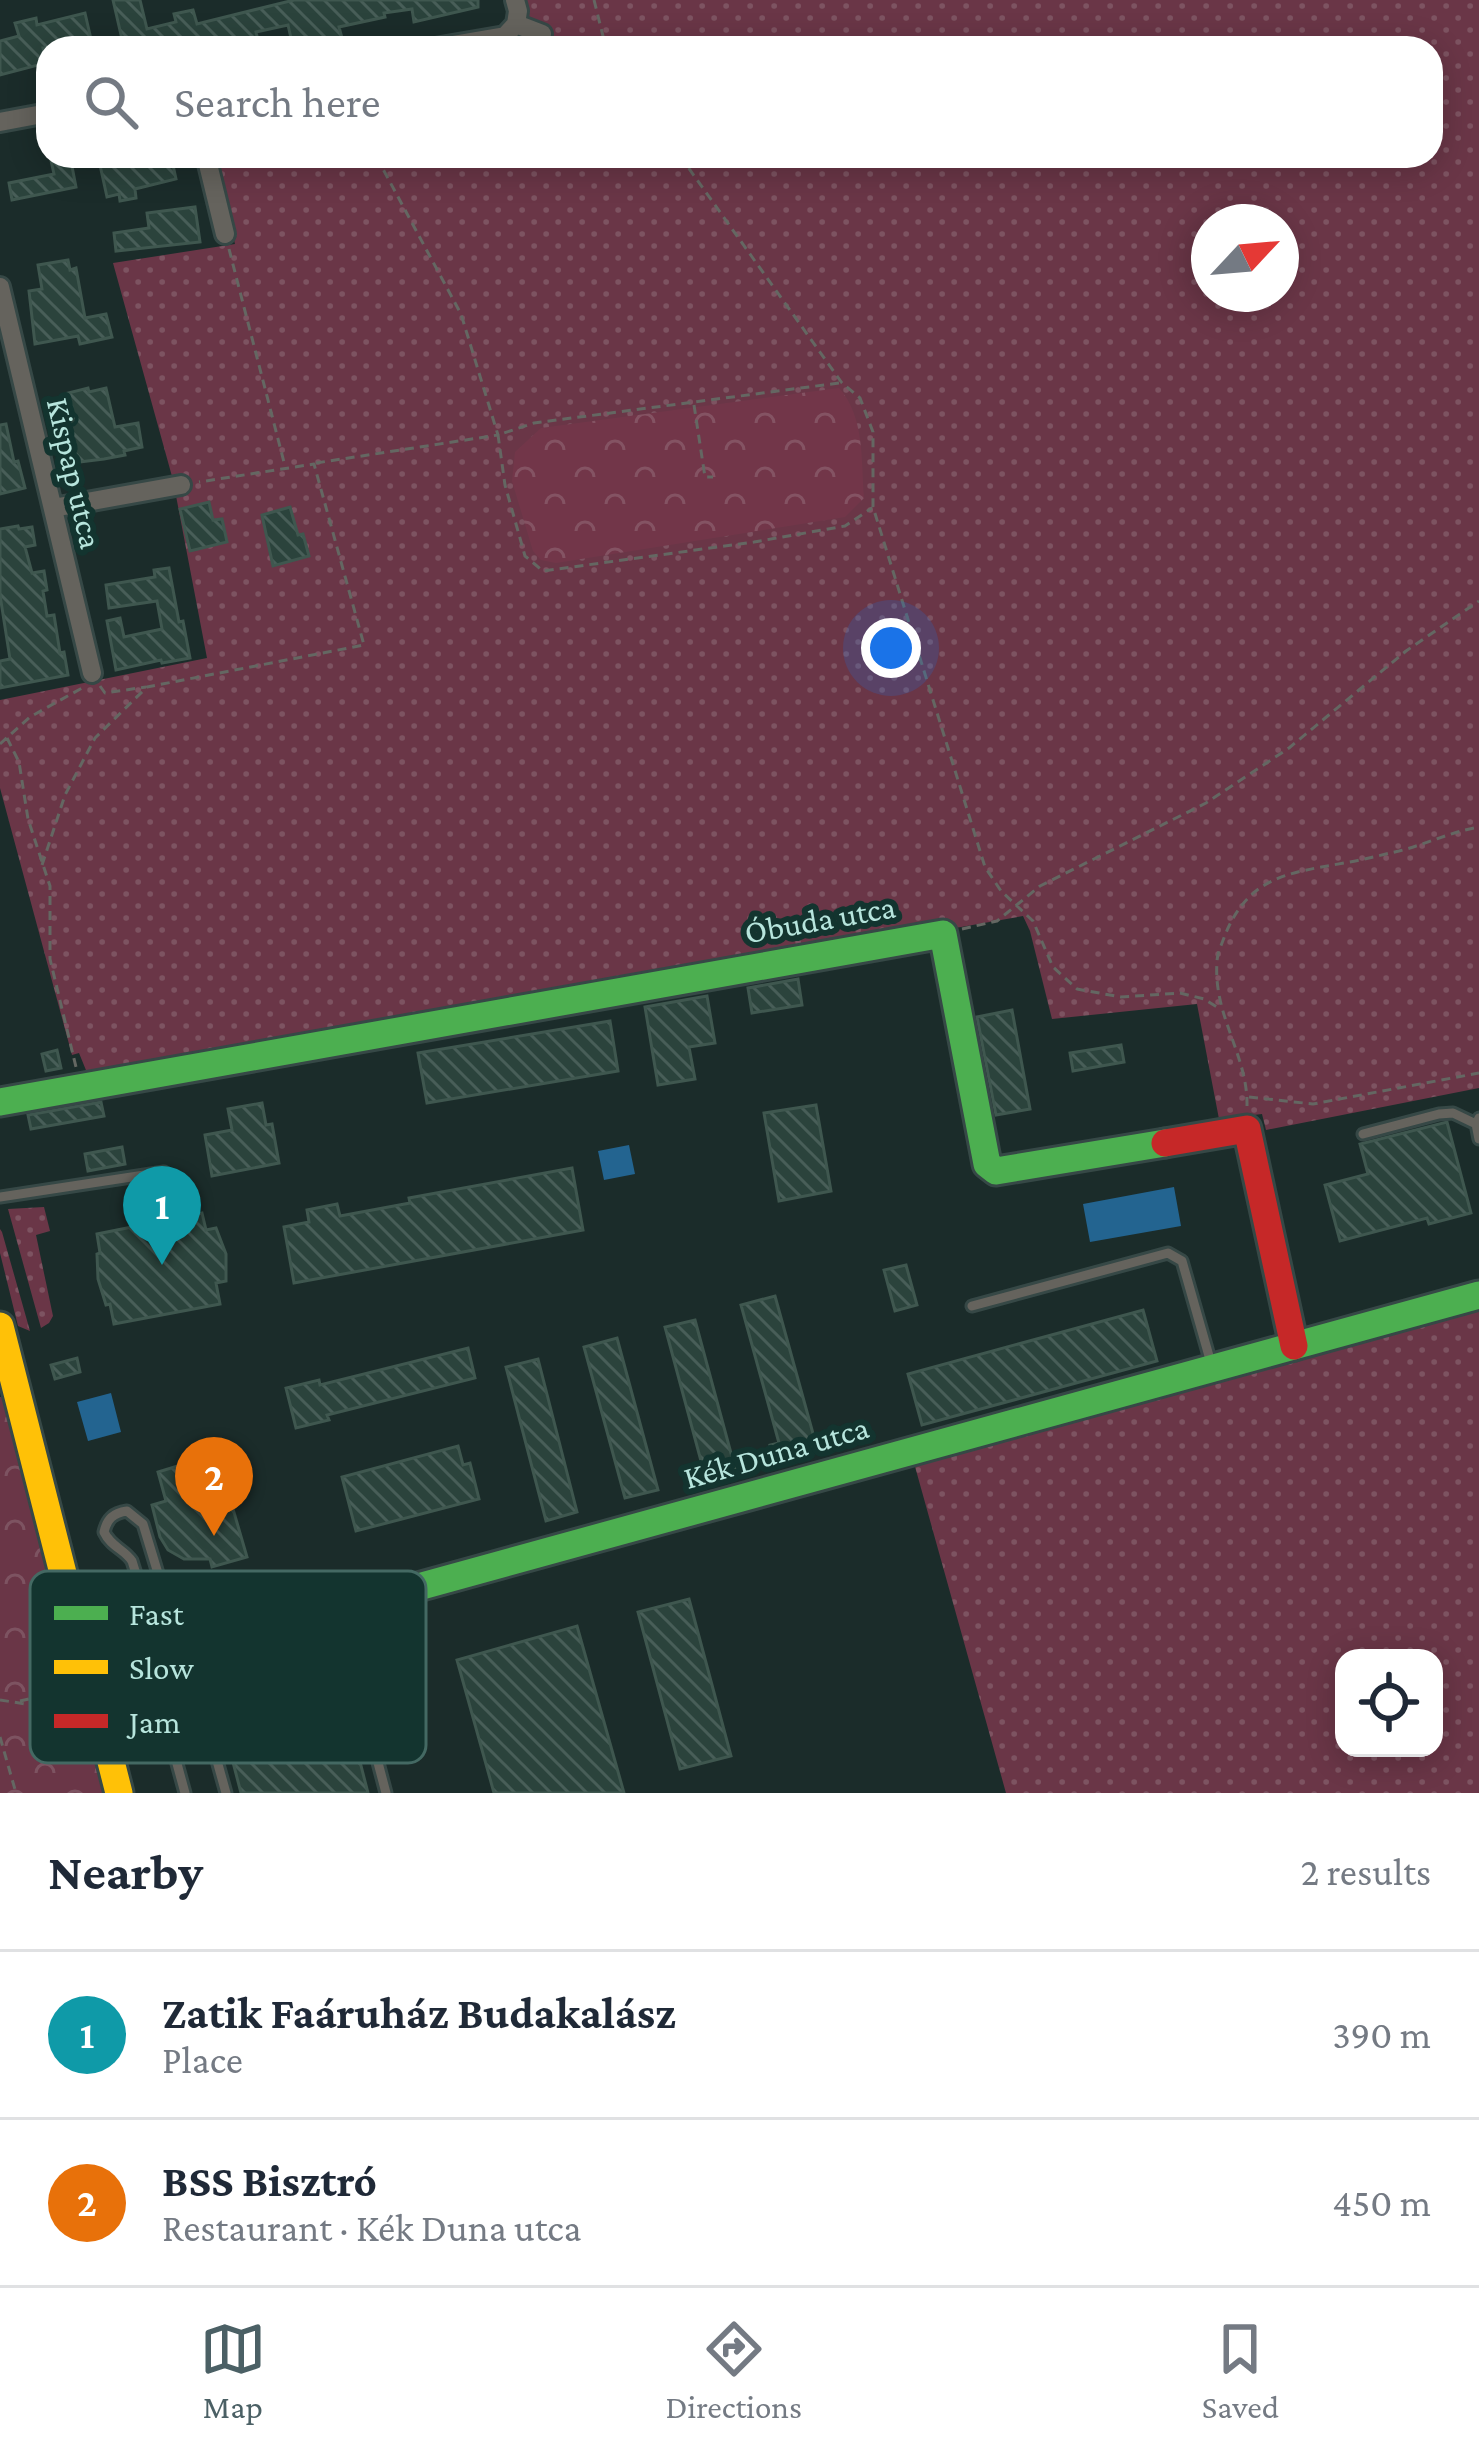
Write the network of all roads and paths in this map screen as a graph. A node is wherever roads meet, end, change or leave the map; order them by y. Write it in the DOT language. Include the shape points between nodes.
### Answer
graph roads {
  1 [pos="515,0"];
  2 [pos="594,0"];
  3 [pos="516,25"];
  4 [pos="542,34"];
  5 [pos="505,36"];
  6 [pos="603,36"];
  7 [pos="36,114"];
  8 [pos="0,122"];
  9 [pos="209,168"];
  10 [pos="382,168"];
  11 [pos="689,168"];
  12 [pos="225,234"];
  13 [pos="0,287"];
  14 [pos="842,383"];
  15 [pos="694,403"];
  16 [pos="498,435"];
  17 [pos="314,464"];
  18 [pos="285,468"];
  19 [pos="713,477"];
  20 [pos="181,485"];
  21 [pos="874,507"];
  22 [pos="53,508"];
  23 [pos="1479,601"];
  24 [pos="92,673"];
  25 [pos="146,687"];
  26 [pos="7,738"];
  27 [pos="0,744"];
  28 [pos="1479,827"];
  29 [pos="43,865"];
  30 [pos="1018,905"];
  31 [pos="943,934"];
  32 [pos="1220,1009"];
  33 [pos="1479,1073"];
  34 [pos="82,1088"];
  35 [pos="1247,1096"];
  36 [pos="0,1102"];
  37 [pos="1477,1121"];
  38 [pos="1247,1129"];
  39 [pos="1363,1134"];
  40 [pos="1479,1139"];
  41 [pos="164,1172"];
  42 [pos="0,1197"];
  43 [pos="1479,1295"];
  44 [pos="971,1306"];
  45 [pos="0,1326"];
  46 [pos="1294,1346"];
  47 [pos="1212,1369"];
  48 [pos="9,1402"];
  49 [pos="59,1571"];
  50 [pos="135,1571"];
  51 [pos="158,1571"];
  52 [pos="426,1583"];
  53 [pos="30,1699"];
  54 [pos="0,1700"];
  55 [pos="18,1701"];
  56 [pos="30,1704"];
  57 [pos="0,1737"];
  58 [pos="112,1763"];
  59 [pos="176,1763"];
  60 [pos="218,1763"];
  61 [pos="378,1763"];
  62 [pos="16,1793"];
  63 [pos="119,1793"];
  64 [pos="185,1793"];
  65 [pos="226,1793"];
  66 [pos="386,1793"];
  1 -- 3 [label="street"];
  2 -- 6 [label="path"];
  3 -- 4 [label="street"];
  3 -- 5 [label="street"];
  7 -- 8 [label="street"];
  9 -- 12 [label="street"];
  10 -- 16 [label="path" via="461,314"];
  11 -- 14 [label="path"];
  12 -- 18 [label="path"];
  13 -- 22 [label="street, Kispap utca"];
  14 -- 15 [label="path"];
  14 -- 21 [label="path" via="860,398 873,432"];
  15 -- 16 [label="path" via="534,423"];
  15 -- 19 [label="path" via="705,477"];
  16 -- 17 [label="path"];
  16 -- 21 [label="path" via="525,556 543,571 845,526"];
  17 -- 18 [label="path"];
  17 -- 25 [label="path" via="364,645"];
  18 -- 20 [label="path"];
  20 -- 22 [label="street"];
  21 -- 30 [label="path" via="985,867"];
  22 -- 24 [label="street, Kispap utca"];
  23 -- 30 [label="path" via="1206,803 1040,886"];
  24 -- 25 [label="path" via="105,693"];
  24 -- 26 [label="path"];
  25 -- 29 [label="path" via="95,738 65,795"];
  26 -- 27 [label="path"];
  26 -- 29 [label="path"];
  28 -- 32 [label="path" via="1303,868 1258,887 1232,919 1216,958"];
  29 -- 34 [label="path" via="50,959"];
  30 -- 31 [label="path" via="997,921"];
  30 -- 32 [label="path" via="1053,967 1077,989 1121,997 1180,993"];
  31 -- 34 [label="street, Óbuda utca"];
  31 -- 38 [label="street, Óbuda utca" via="988,1164 996,1171"];
  32 -- 35 [label="path"];
  33 -- 35 [label="path" via="1312,1104"];
  34 -- 36 [label="street, Óbuda utca"];
  35 -- 38 [label="path"];
  37 -- 39 [label="lane" via="1439,1114"];
  37 -- 40 [label="lane"];
  38 -- 46 [label="street"];
  41 -- 42 [label="lane"];
  43 -- 46 [label="street, Kék Duna utca"];
  44 -- 47 [label="lane" via="1168,1253 1182,1261"];
  45 -- 48 [label="street"];
  46 -- 47 [label="street, Kék Duna utca"];
  47 -- 52 [label="street, Kék Duna utca"];
  48 -- 49 [label="street"];
  50 -- 51 [label="lane" via="104,1532 119,1512 143,1524"];
  53 -- 55 [label="path"];
  54 -- 55 [label="path"];
  55 -- 56 [label="path"];
  57 -- 62 [label="path"];
  58 -- 63 [label="street"];
  59 -- 64 [label="lane"];
  60 -- 65 [label="lane"];
  61 -- 66 [label="lane"];
}
